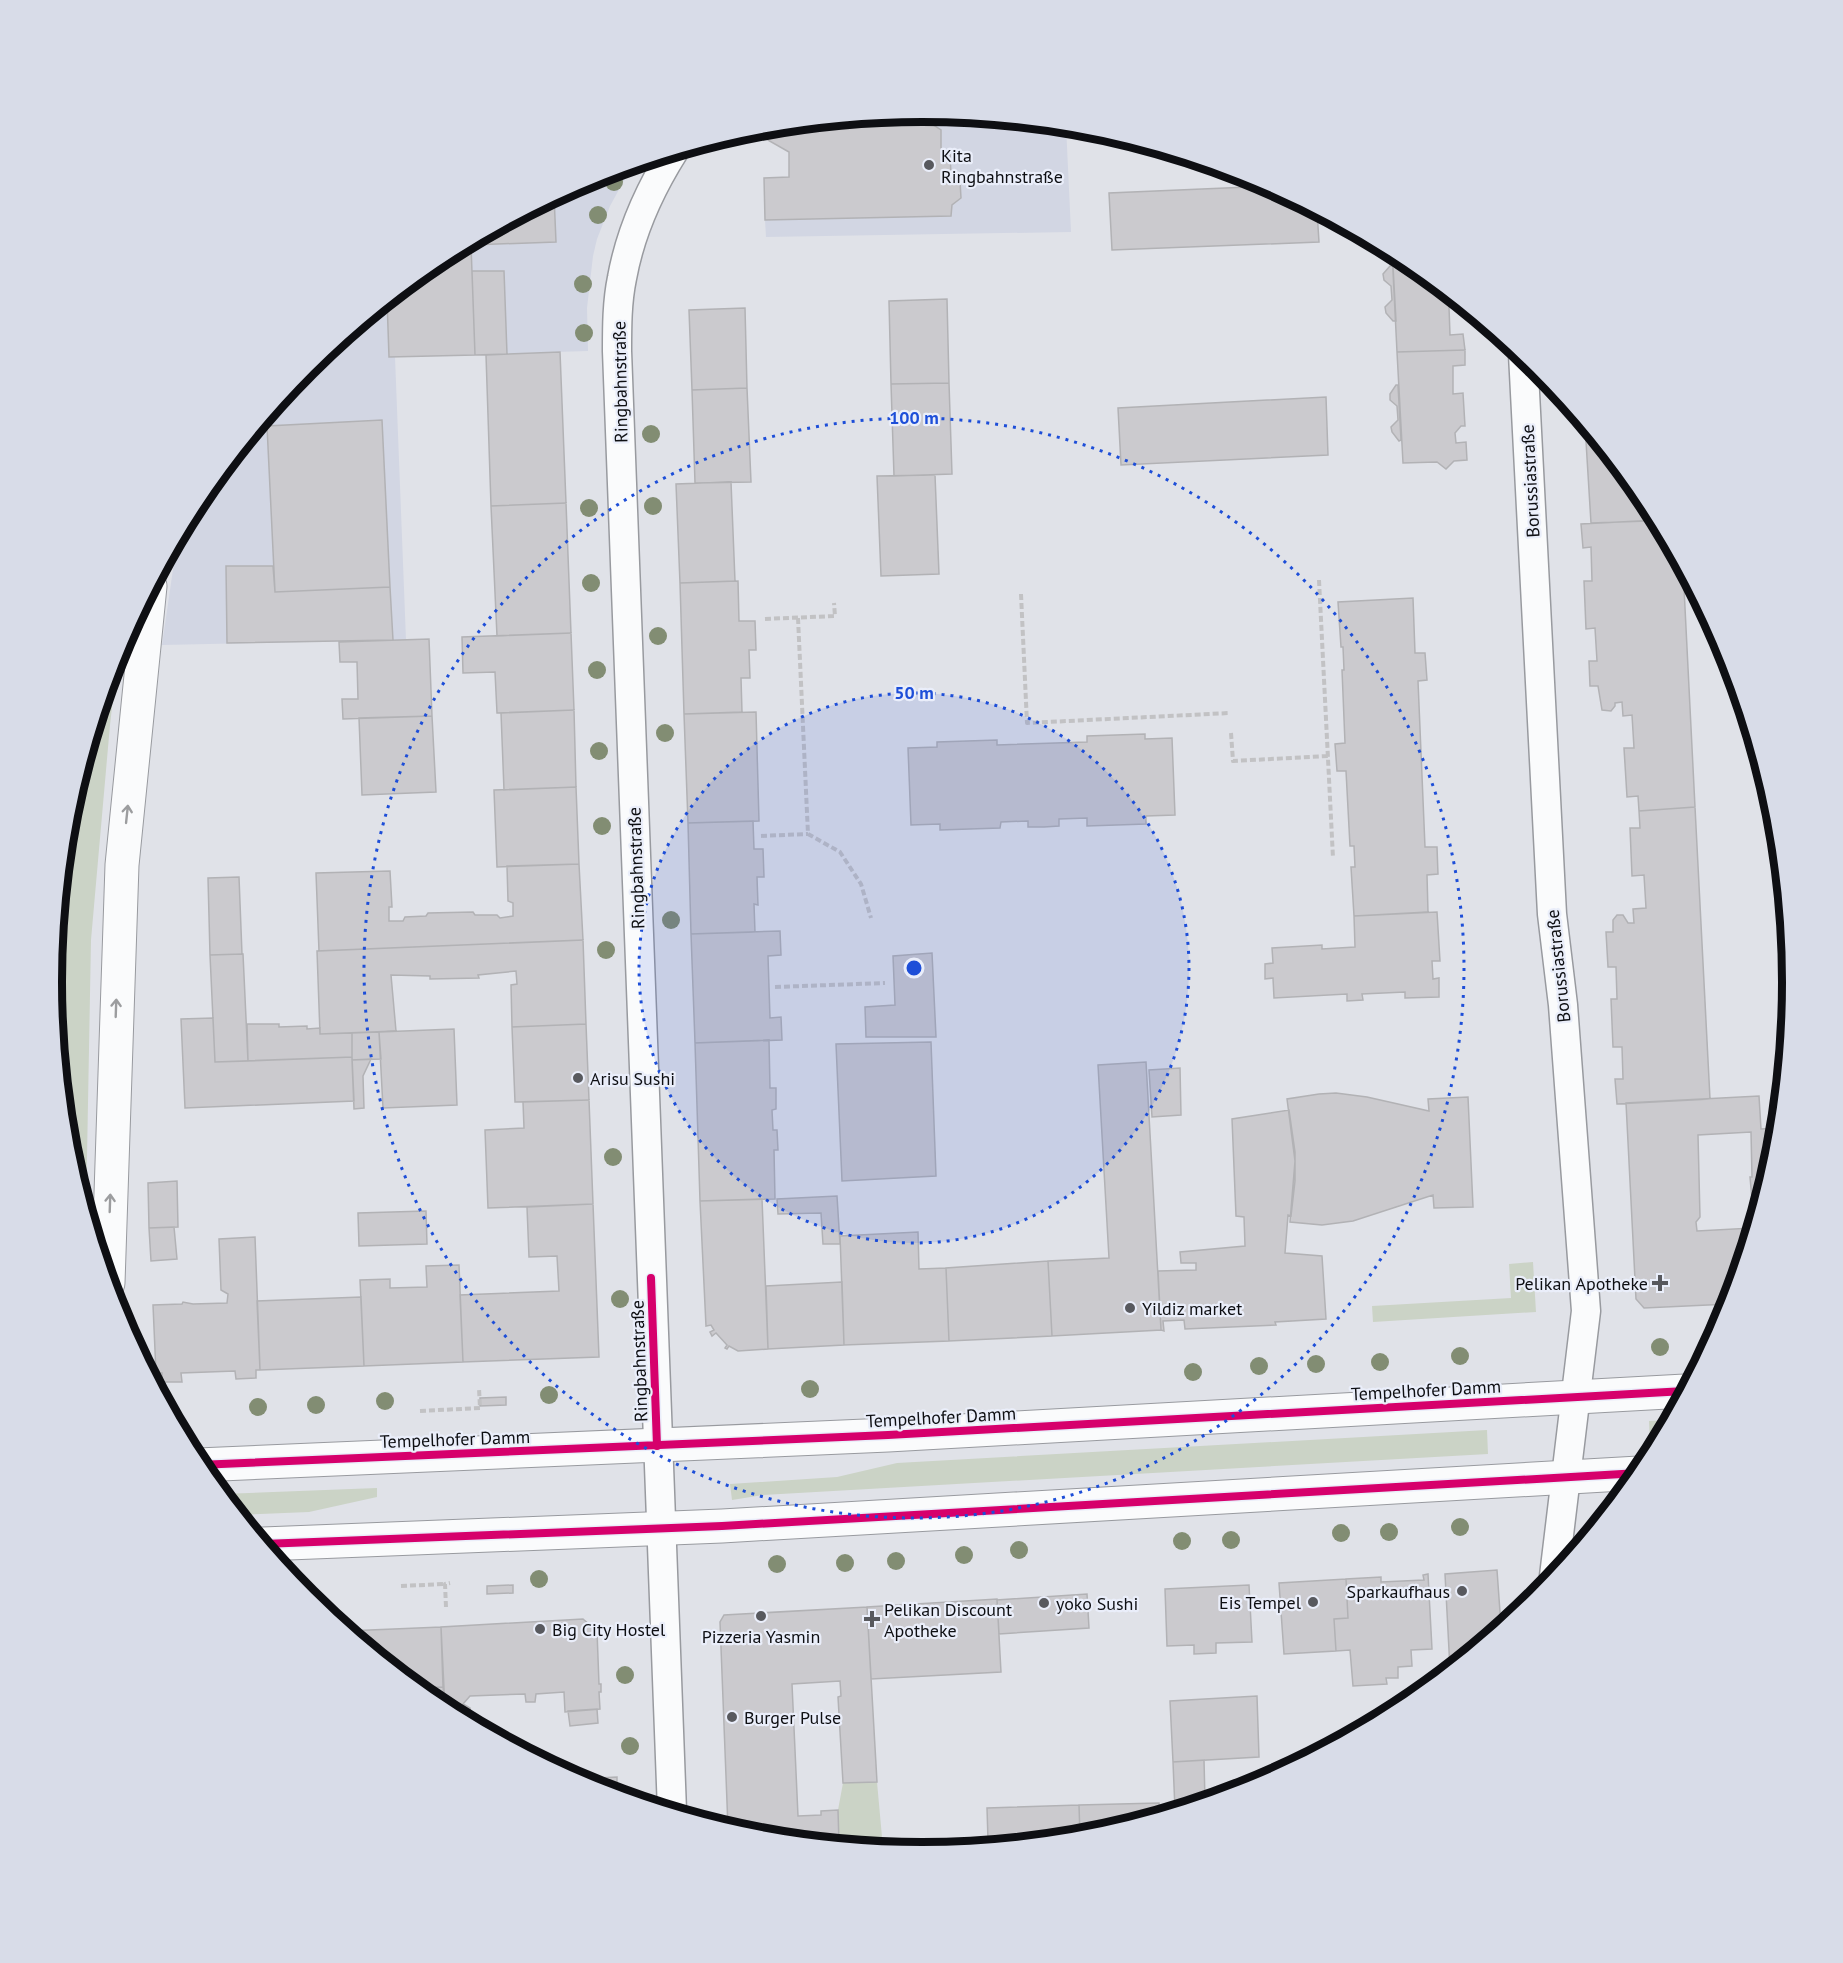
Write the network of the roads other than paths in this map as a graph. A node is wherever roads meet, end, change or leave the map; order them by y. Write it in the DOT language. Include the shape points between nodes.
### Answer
graph roads {
  1 [pos="669,160"];
  2 [pos="1524,367"];
  3 [pos="148,605"];
  4 [pos="109,1262"];
  5 [pos="1677,1391"];
  6 [pos="1575,1397"];
  7 [pos="657,1446"];
  8 [pos="210,1465"];
  9 [pos="1626,1474"];
  10 [pos="1565,1477"];
  11 [pos="660,1528"];
  12 [pos="271,1544"];
  13 [pos="1556,1562"];
  14 [pos="672,1804"];
  1 -- 7 [label="street, Ringbahnstraße" via="651,190 627,256 620,293 617,351"];
  2 -- 6 [label="street, Borussiastraße" via="1552,914 1563,1005 1586,1311"];
  4 -- 3 [label="main road, one-way" via="122,865"];
  5 -- 6 [label="main road, Tempelhofer Damm"];
  6 -- 7 [label="main road, Tempelhofer Damm"];
  6 -- 10 [label="street, Borussiastraße"];
  7 -- 8 [label="main road, Tempelhofer Damm"];
  7 -- 11 [label="street, Ringbahnstraße"];
  9 -- 10 [label="main road"];
  10 -- 11 [label="main road"];
  10 -- 13 [label="street, Borussiastraße"];
  11 -- 12 [label="main road"];
  11 -- 14 [label="street, Ringbahnstraße"];
}
